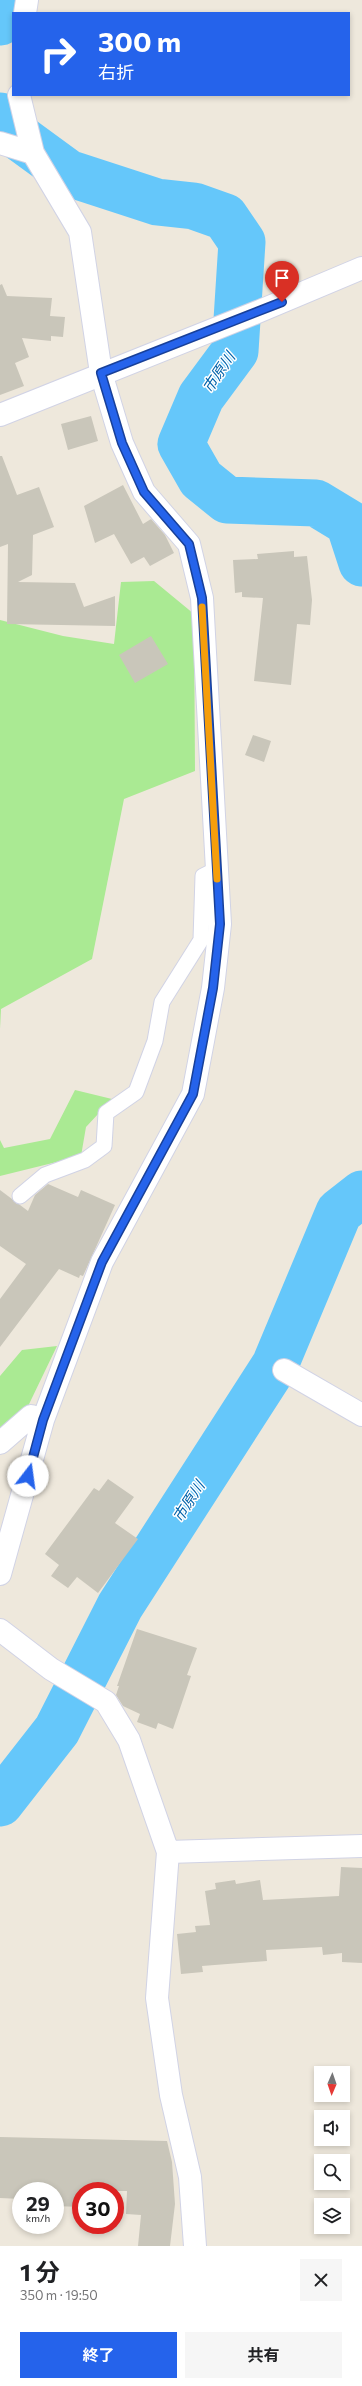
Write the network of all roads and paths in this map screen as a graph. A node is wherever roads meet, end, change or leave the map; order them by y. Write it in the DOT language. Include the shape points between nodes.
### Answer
graph roads {
  1 [pos="27,0"];
  2 [pos="25,12"];
  3 [pos="19,96"];
  4 [pos="0,143"];
  5 [pos="33,152"];
  6 [pos="362,268"];
  7 [pos="101,373"];
  8 [pos="0,415"];
  9 [pos="217,869"];
  10 [pos="20,1196"];
  11 [pos="284,1370"];
  12 [pos="362,1415"];
  13 [pos="43,1420"];
  14 [pos="0,1443"];
  15 [pos="0,1574"];
  16 [pos="0,1630"];
  17 [pos="362,1846"];
  18 [pos="168,1852"];
  19 [pos="195,2246"];
  1 -- 2 [label="street"];
  3 -- 5 [label="street"];
  4 -- 5 [label="street"];
  5 -- 7 [label="street" via="80,232"];
  6 -- 7 [label="street" via="226,325"];
  7 -- 8 [label="street"];
  7 -- 9 [label="street" via="122,443 144,492 189,544 202,598"];
  9 -- 10 [label="lane" via="203,876 201,940 162,1002 155,1041 136,1092 106,1113 104,1146 85,1160 45,1175"];
  9 -- 13 [label="street" via="220,924 213,988 193,1094 102,1262"];
  11 -- 12 [label="street"];
  13 -- 14 [label="street" via="31,1416"];
  13 -- 15 [label="street"];
  16 -- 18 [label="street" via="51,1669 106,1702 130,1740"];
  17 -- 18 [label="street"];
  18 -- 19 [label="street" via="157,1998 170,2095 190,2177"];
}
